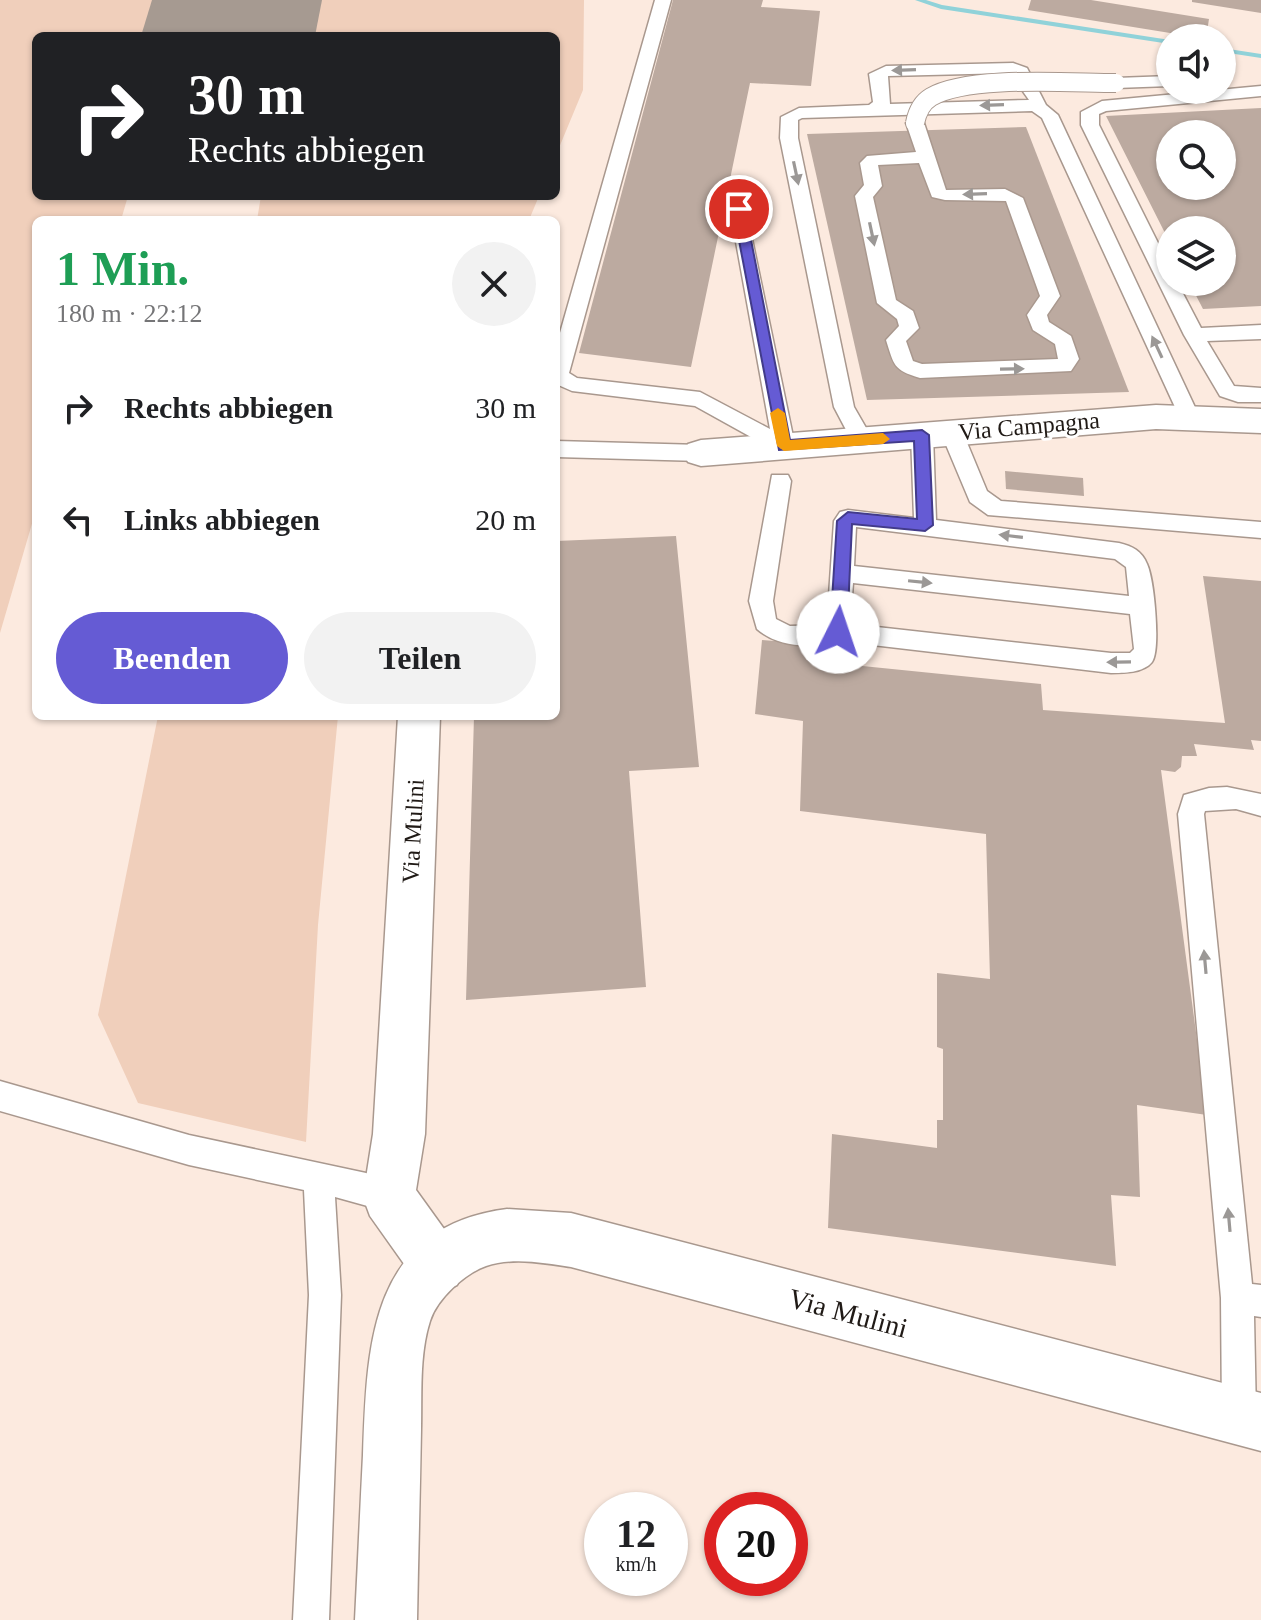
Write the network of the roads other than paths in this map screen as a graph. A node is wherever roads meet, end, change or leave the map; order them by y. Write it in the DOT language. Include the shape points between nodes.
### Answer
graph roads {
  1 [pos="663,0"];
  2 [pos="1156,82"];
  3 [pos="1236,83"];
  4 [pos="1261,90"];
  5 [pos="875,109"];
  6 [pos="1043,109"];
  7 [pos="926,157"];
  8 [pos="739,209"];
  9 [pos="1261,332"];
  10 [pos="1194,335"];
  11 [pos="560,369"];
  12 [pos="560,377"];
  13 [pos="1261,395"];
  14 [pos="1190,418"];
  15 [pos="1261,421"];
  16 [pos="937,434"];
  17 [pos="862,440"];
  18 [pos="784,446"];
  19 [pos="560,449"];
  20 [pos="701,453"];
  21 [pos="780,481"];
  22 [pos="925,525"];
  23 [pos="1261,530"];
  24 [pos="842,573"];
  25 [pos="1142,606"];
  26 [pos="838,632"];
  27 [pos="419,720"];
  28 [pos="1261,805"];
  29 [pos="0,1096"];
  30 [pos="319,1180"];
  31 [pos="389,1197"];
  32 [pos="438,1266"];
  33 [pos="1249,1300"];
  34 [pos="1250,1419"];
  35 [pos="311,1620"];
  36 [pos="386,1620"];
  1 -- 11 [label="lane"];
  2 -- 7 [label="lane, bridge" via="956,89 926,101 918,112 915,123"];
  3 -- 4 [label="lane"];
  4 -- 10 [label="lane" via="1102,106 1090,112 1090,125"];
  6 -- 5 [label="lane, one-way" via="1020,104"];
  6 -- 5 [label="lane, one-way" via="1018,70 998,67 880,72 882,103"];
  5 -- 17 [label="lane, one-way" via="799,113 788,122 844,407"];
  14 -- 6 [label="lane, one-way"];
  7 -- 7 [label="lane, one-way" via="873,160 873,186 864,200 887,303 906,316 909,328 896,340 904,365 920,371 1064,366 1069,359 1064,341 1040,325 1037,315 1050,296 1014,198 945,195 935,188"];
  8 -- 18 [label="lane"];
  9 -- 10 [label="lane"];
  10 -- 13 [label="lane" via="1227,391"];
  12 -- 18 [label="lane" via="572,384 700,399"];
  14 -- 15 [label="street, Via Campagna"];
  14 -- 16 [label="street, Via Campagna"];
  16 -- 17 [label="street, Via Campagna"];
  16 -- 22 [label="lane"];
  16 -- 23 [label="lane" via="978,496 996,509"];
  17 -- 18 [label="street, Via Campagna"];
  18 -- 20 [label="street, Via Campagna"];
  19 -- 20 [label="lane"];
  21 -- 26 [label="lane" via="761,601 765,623 777,632"];
  22 -- 24 [label="lane" via="848,518"];
  25 -- 22 [label="lane, one-way" via="1135,560 1119,551"];
  24 -- 25 [label="lane, one-way"];
  24 -- 26 [label="lane"];
  25 -- 26 [label="lane, one-way" via="1144,657 1126,663"];
  27 -- 31 [label="street, Via Mulini" via="399,1134"];
  33 -- 28 [label="lane, one-way" via="1191,814 1193,803 1205,798"];
  29 -- 30 [label="lane" via="189,1150"];
  30 -- 31 [label="lane"];
  30 -- 35 [label="lane" via="325,1295"];
  31 -- 32 [label="street"];
  32 -- 34 [label="street, Via Mulini" via="465,1247 496,1237 571,1240"];
  32 -- 36 [label="street, Via Mulini" via="405,1312 395,1366"];
  33 -- 34 [label="lane"];
}
